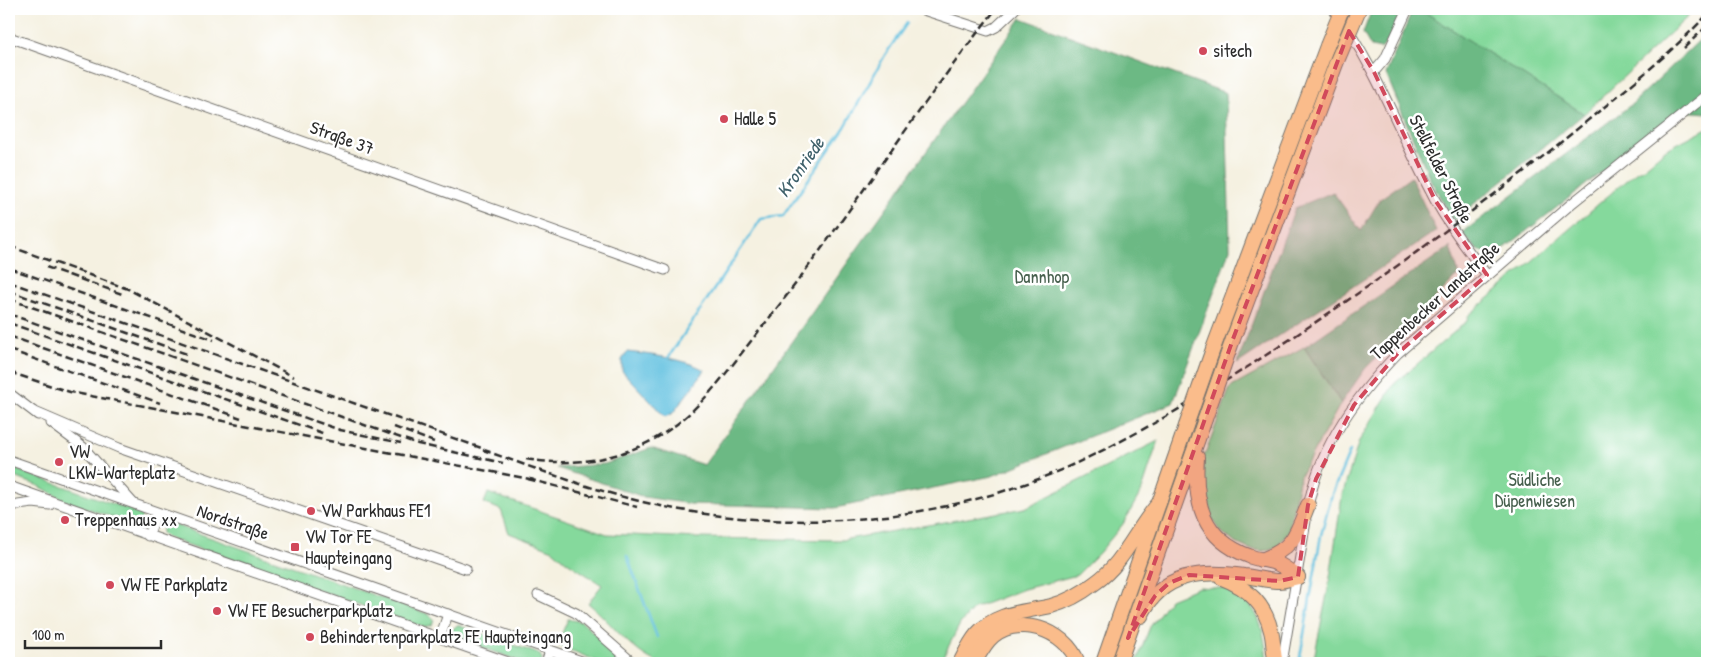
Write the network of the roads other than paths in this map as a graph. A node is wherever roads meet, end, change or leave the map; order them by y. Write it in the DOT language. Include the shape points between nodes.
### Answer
graph roads {
  1 [pos="920,9"];
  2 [pos="1015,9"];
  3 [pos="1334,9"];
  4 [pos="1342,9"];
  5 [pos="1359,9"];
  6 [pos="1408,9"];
  7 [pos="9,37"];
  8 [pos="1374,72"];
  9 [pos="1707,95"];
  10 [pos="665,270"];
  11 [pos="1487,275"];
  12 [pos="9,393"];
  13 [pos="35,412"];
  14 [pos="1198,440"];
  15 [pos="9,460"];
  16 [pos="9,486"];
  17 [pos="1159,503"];
  18 [pos="18,505"];
  19 [pos="134,505"];
  20 [pos="1308,505"];
  21 [pos="68,508"];
  22 [pos="157,513"];
  23 [pos="148,536"];
  24 [pos="1260,560"];
  25 [pos="466,569"];
  26 [pos="1207,573"];
  27 [pos="1298,577"];
  28 [pos="538,595"];
  29 [pos="448,614"];
  30 [pos="440,638"];
  31 [pos="1128,638"];
  32 [pos="550,650"];
  33 [pos="511,663"];
  34 [pos="546,663"];
  35 [pos="587,663"];
  36 [pos="633,663"];
  37 [pos="960,663"];
  38 [pos="974,663"];
  39 [pos="1078,663"];
  40 [pos="1103,663"];
  41 [pos="1119,663"];
  42 [pos="1276,663"];
  43 [pos="1282,663"];
  1 -- 2 [label="street" via="988,31"];
  3 -- 8 [label="street, Stellfelder Straße"];
  4 -- 17 [label="highway, bridge" via="1213,348"];
  5 -- 14 [label="highway, bridge" via="1233,339"];
  6 -- 8 [label="street" via="1385,59"];
  7 -- 10 [label="street, Straße 37"];
  8 -- 11 [label="street, Stellfelder Straße" via="1435,200 1454,233"];
  9 -- 11 [label="street, Tappenbecker Landstraße"];
  11 -- 20 [label="street, Tappenbecker Landstraße" via="1375,377 1326,454"];
  12 -- 13 [label="street"];
  13 -- 19 [label="street" via="82,447"];
  13 -- 25 [label="street" via="119,448"];
  14 -- 24 [label="highway" via="1195,481 1204,520 1232,549"];
  14 -- 31 [label="highway"];
  15 -- 19 [label="street, Nordstraße"];
  16 -- 21 [label="street"];
  17 -- 37 [label="highway" via="1118,561 1096,583 1052,606 1022,611 989,625 978,633"];
  17 -- 40 [label="highway"];
  18 -- 21 [label="street" via="33,503"];
  19 -- 22 [label="street, Nordstraße"];
  20 -- 24 [label="highway" via="1288,546 1278,554"];
  20 -- 27 [label="street, Tappenbecker Landstraße"];
  21 -- 23 [label="street"];
  22 -- 23 [label="street"];
  22 -- 29 [label="street, Nordstraße"];
  23 -- 30 [label="street"];
  24 -- 27 [label="highway" via="1278,564"];
  26 -- 27 [label="highway" via="1279,581"];
  26 -- 31 [label="highway" via="1189,575 1169,583 1143,612"];
  26 -- 42 [label="highway" via="1235,583 1261,606 1272,633"];
  27 -- 43 [label="street, Tappenbecker Landstraße"];
  28 -- 36 [label="street" via="576,613"];
  29 -- 30 [label="street"];
  29 -- 32 [label="street, Nordstraße"];
  30 -- 33 [label="street"];
  31 -- 41 [label="highway"];
  32 -- 34 [label="street"];
  32 -- 35 [label="street, Nordstraße"];
  38 -- 39 [label="highway" via="990,639 1015,626 1042,628 1057,636 1067,644"];
}
